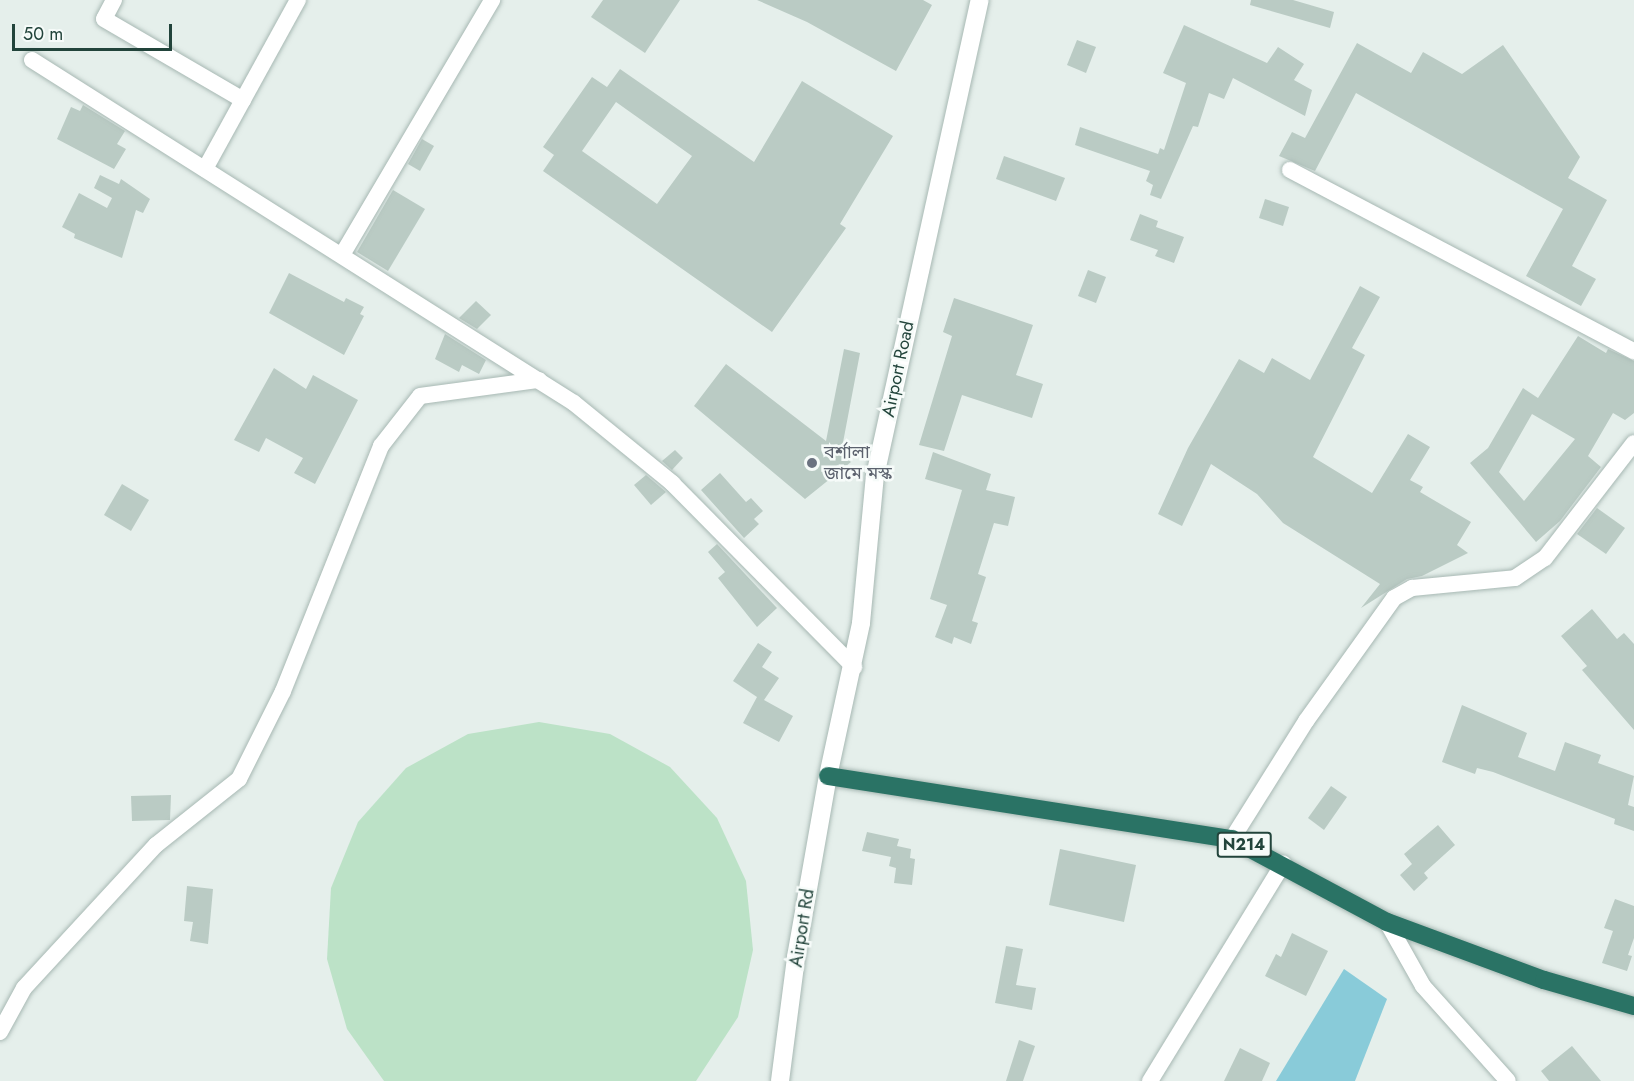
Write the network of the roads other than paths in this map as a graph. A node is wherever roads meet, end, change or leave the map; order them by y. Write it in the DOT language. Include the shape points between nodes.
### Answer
graph roads {
  1 [pos="114,0"];
  2 [pos="298,0"];
  3 [pos="492,0"];
  4 [pos="980,0"];
  5 [pos="32,60"];
  6 [pos="243,100"];
  7 [pos="205,169"];
  8 [pos="1290,170"];
  9 [pos="342,255"];
  10 [pos="1634,351"];
  11 [pos="539,380"];
  12 [pos="1634,443"];
  13 [pos="854,667"];
  14 [pos="828,776"];
  15 [pos="1232,839"];
  16 [pos="1283,864"];
  17 [pos="1388,922"];
  18 [pos="1634,1006"];
  19 [pos="0,1032"];
  20 [pos="780,1081"];
  21 [pos="1150,1081"];
  22 [pos="1508,1081"];
  1 -- 6 [label="street" via="104,19"];
  2 -- 6 [label="street"];
  3 -- 9 [label="street"];
  4 -- 13 [label="main road, Airport Road" via="875,476"];
  5 -- 7 [label="street"];
  6 -- 7 [label="street"];
  7 -- 9 [label="street"];
  8 -- 10 [label="street"];
  9 -- 11 [label="street"];
  11 -- 13 [label="street" via="574,403 672,483"];
  11 -- 19 [label="street" via="420,396 381,446 283,691 239,779 156,845 24,988"];
  12 -- 15 [label="street" via="1545,558 1515,578 1412,588 1394,598 1306,721"];
  13 -- 14 [label="main road, Airport Road"];
  14 -- 15 [label="highway, N214"];
  14 -- 20 [label="main road, Airport Rd" via="796,957"];
  15 -- 16 [label="highway, N214"];
  16 -- 17 [label="highway, N214"];
  16 -- 21 [label="street"];
  17 -- 18 [label="highway, N214" via="1544,980"];
  17 -- 22 [label="street" via="1423,986"];
}
